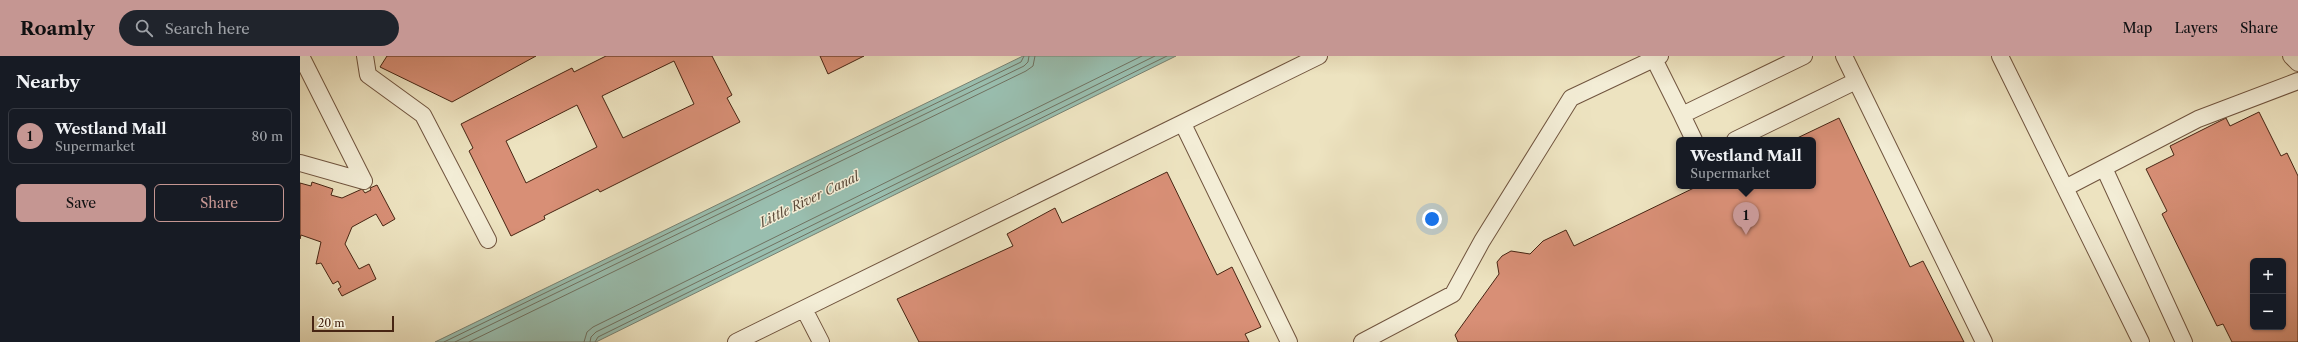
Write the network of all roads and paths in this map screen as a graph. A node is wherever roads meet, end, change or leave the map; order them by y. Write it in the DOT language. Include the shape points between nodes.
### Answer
graph roads {
  1 [pos="301,56"];
  2 [pos="365,56"];
  3 [pos="1319,56"];
  4 [pos="1804,56"];
  5 [pos="1844,56"];
  6 [pos="2000,56"];
  7 [pos="2291,56"];
  8 [pos="1657,57"];
  9 [pos="2298,64"];
  10 [pos="1856,81"];
  11 [pos="2298,81"];
  12 [pos="1682,115"];
  13 [pos="1183,124"];
  14 [pos="1693,137"];
  15 [pos="1742,137"];
  16 [pos="300,163"];
  17 [pos="2104,168"];
  18 [pos="2065,188"];
  19 [pos="488,240"];
  20 [pos="804,309"];
  21 [pos="736,342"];
  22 [pos="821,342"];
  23 [pos="1289,342"];
  24 [pos="1362,342"];
  25 [pos="1984,342"];
  26 [pos="2141,342"];
  27 [pos="2184,342"];
  1 -- 16 [label="lane" via="364,181"];
  2 -- 19 [label="lane" via="368,75 423,115"];
  3 -- 13 [label="lane"];
  4 -- 12 [label="lane"];
  5 -- 10 [label="lane"];
  6 -- 18 [label="lane"];
  7 -- 9 [label="lane"];
  8 -- 12 [label="lane"];
  8 -- 24 [label="lane" via="1572,98 1482,241 1453,294"];
  10 -- 15 [label="lane"];
  10 -- 25 [label="lane"];
  11 -- 17 [label="lane" via="2198,119"];
  12 -- 14 [label="lane"];
  13 -- 20 [label="lane"];
  13 -- 23 [label="lane"];
  17 -- 18 [label="lane"];
  17 -- 27 [label="lane"];
  18 -- 26 [label="lane"];
  20 -- 21 [label="lane"];
  20 -- 22 [label="lane"];
}
